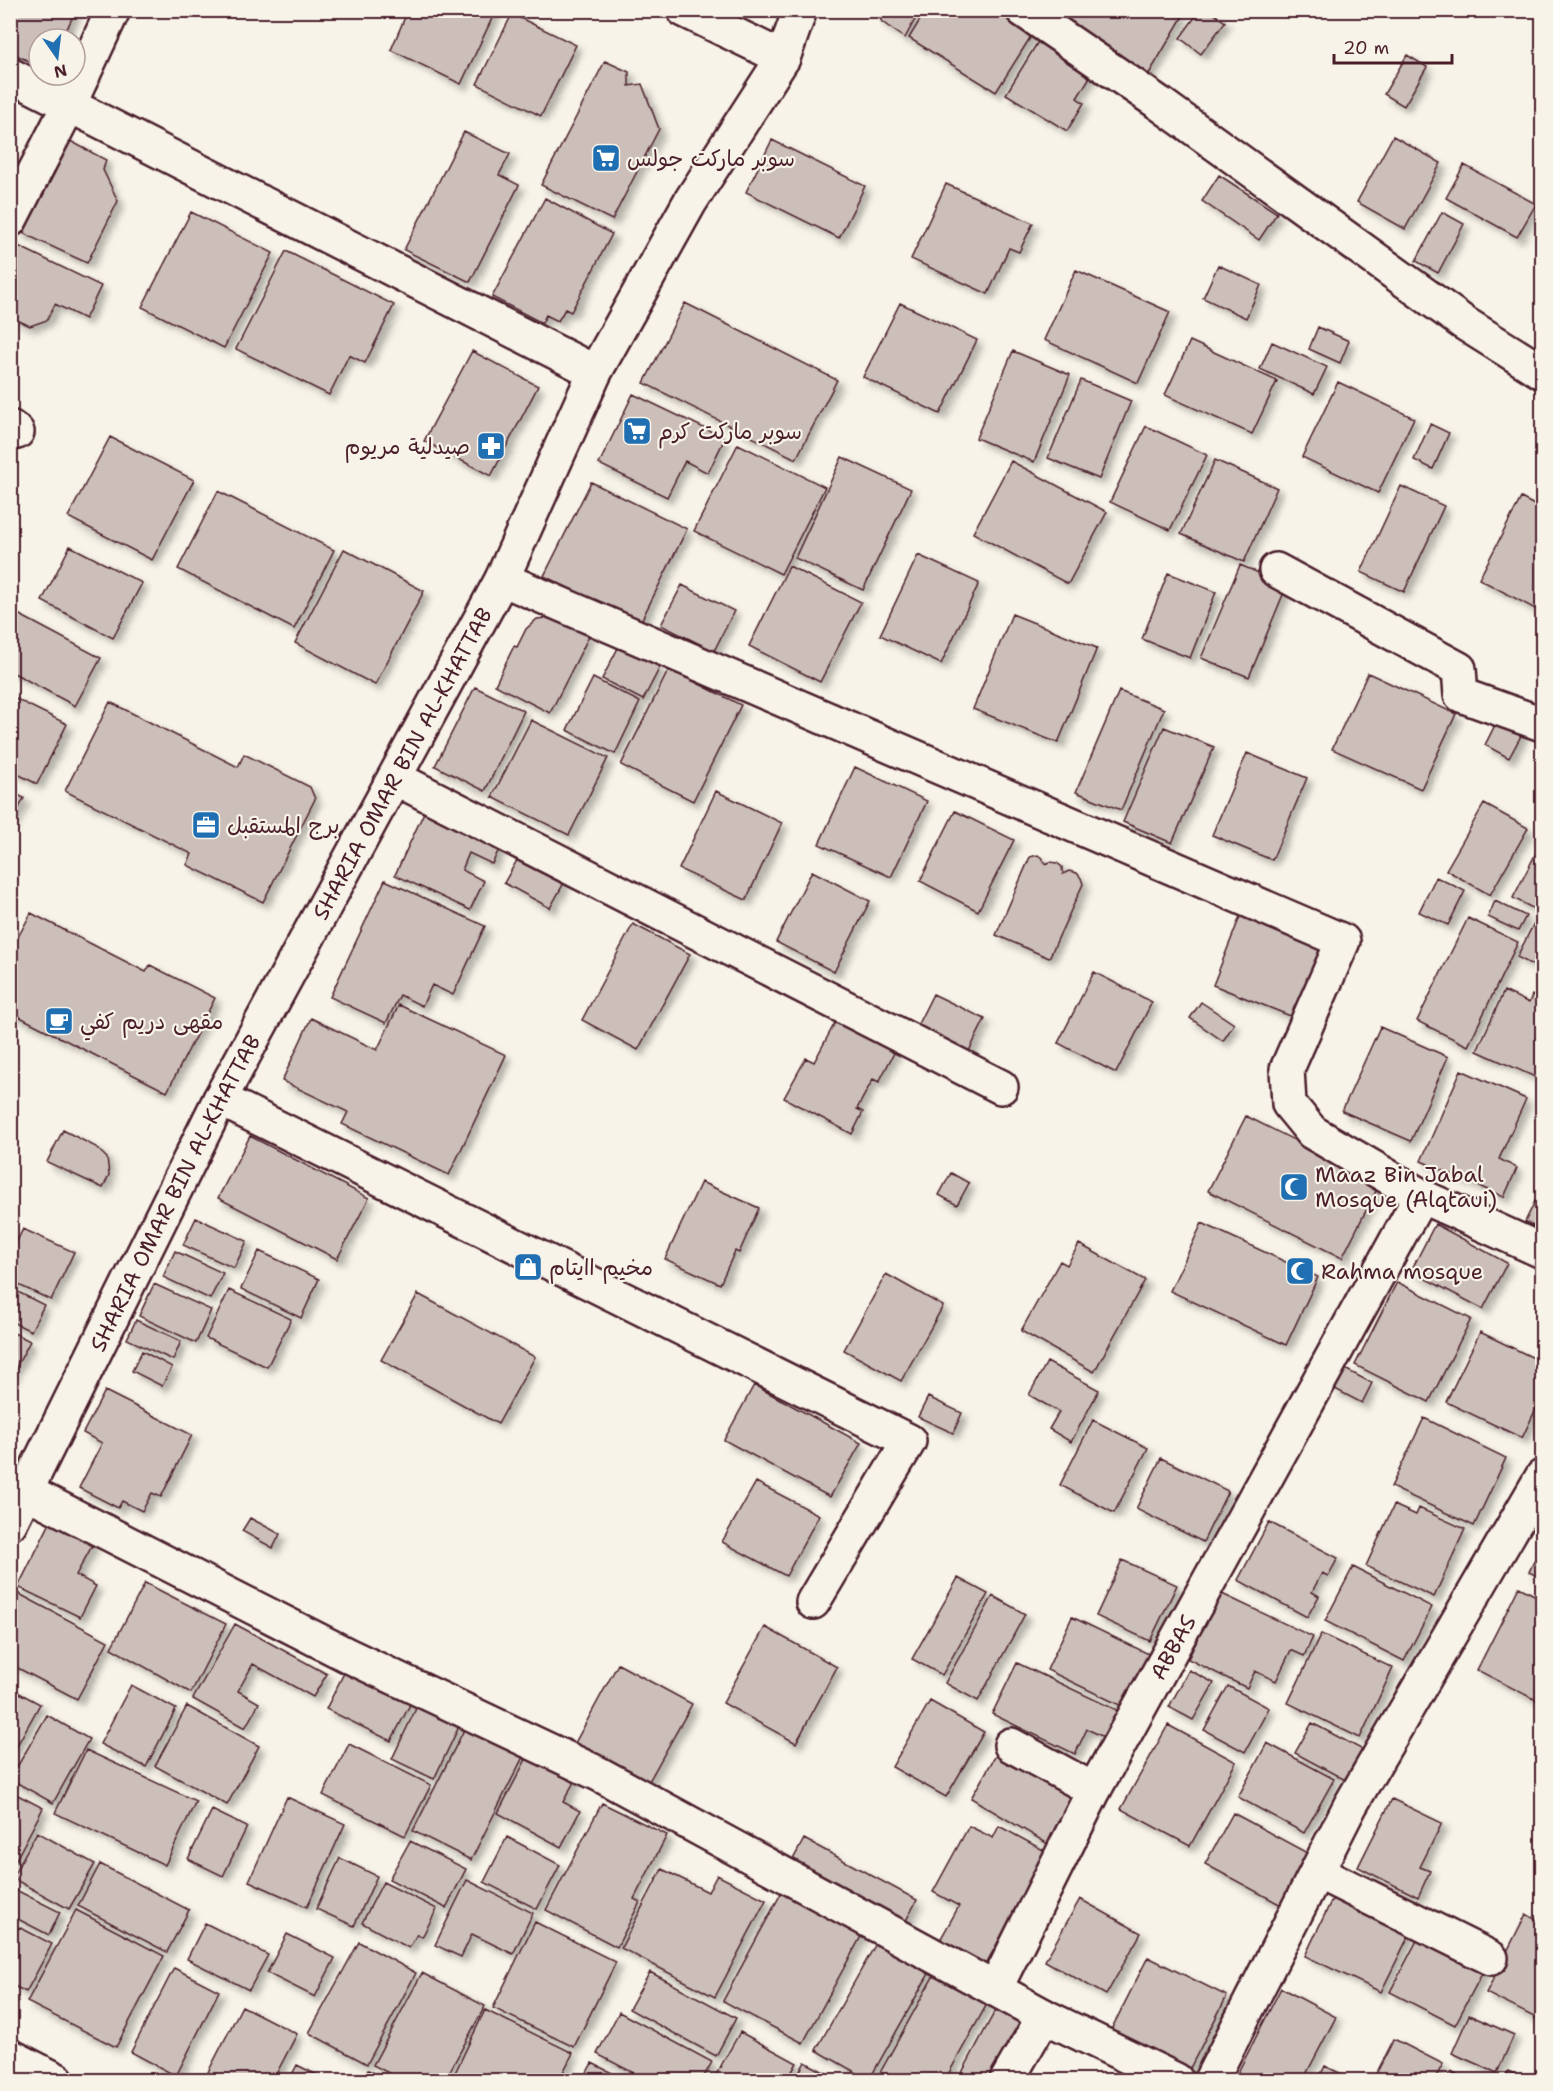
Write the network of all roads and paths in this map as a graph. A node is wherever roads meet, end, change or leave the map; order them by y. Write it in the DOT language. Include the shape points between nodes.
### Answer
graph roads {
  1 [pos="113,10"];
  2 [pos="684,10"];
  3 [pos="800,10"];
  4 [pos="1023,10"];
  5 [pos="783,58"];
  6 [pos="10,75"];
  7 [pos="69,105"];
  8 [pos="10,220"];
  9 [pos="595,372"];
  10 [pos="1542,372"];
  11 [pos="1276,570"];
  12 [pos="502,579"];
  13 [pos="1542,724"];
  14 [pos="395,778"];
  15 [pos="1001,1087"];
  16 [pos="220,1099"];
  17 [pos="1421,1196"];
  18 [pos="1542,1251"];
  19 [pos="1542,1477"];
  20 [pos="27,1492"];
  21 [pos="10,1523"];
  22 [pos="813,1602"];
  23 [pos="1011,1745"];
  24 [pos="1094,1790"];
  25 [pos="1318,1872"];
  26 [pos="1491,1958"];
  27 [pos="995,1989"];
  28 [pos="1044,2016"];
  29 [pos="10,2056"];
  30 [pos="57,2080"];
  31 [pos="1007,2080"];
  32 [pos="1176,2080"];
  33 [pos="1211,2080"];
  1 -- 7 [label="street"];
  2 -- 5 [label="street"];
  3 -- 5 [label="street, SHARIA OMAR BIN AL-KHATTAB"];
  4 -- 10 [label="street" via="1464,323"];
  5 -- 9 [label="street, SHARIA OMAR BIN AL-KHATTAB" via="690,202"];
  6 -- 7 [label="street"];
  7 -- 8 [label="street"];
  7 -- 9 [label="street"];
  9 -- 12 [label="street, SHARIA OMAR BIN AL-KHATTAB"];
  11 -- 13 [label="street" via="1459,669 1461,694"];
  12 -- 14 [label="street, SHARIA OMAR BIN AL-KHATTAB"];
  12 -- 17 [label="street" via="1343,941 1287,1069 1288,1104 1312,1132"];
  14 -- 15 [label="street"];
  14 -- 16 [label="street, SHARIA OMAR BIN AL-KHATTAB"];
  16 -- 20 [label="street, SHARIA OMAR BIN AL-KHATTAB"];
  16 -- 22 [label="street" via="909,1441"];
  17 -- 18 [label="street"];
  17 -- 24 [label="street, ABBAS"];
  19 -- 25 [label="street" via="1350,1806"];
  20 -- 21 [label="street, SHARIA OMAR BIN AL-KHATTAB"];
  20 -- 27 [label="street" via="347,1655 599,1774"];
  23 -- 24 [label="street"];
  24 -- 27 [label="street, ABBAS"];
  25 -- 26 [label="street"];
  25 -- 33 [label="street"];
  27 -- 28 [label="street"];
  28 -- 31 [label="street"];
  28 -- 32 [label="street"];
  29 -- 30 [label="street"];
}
